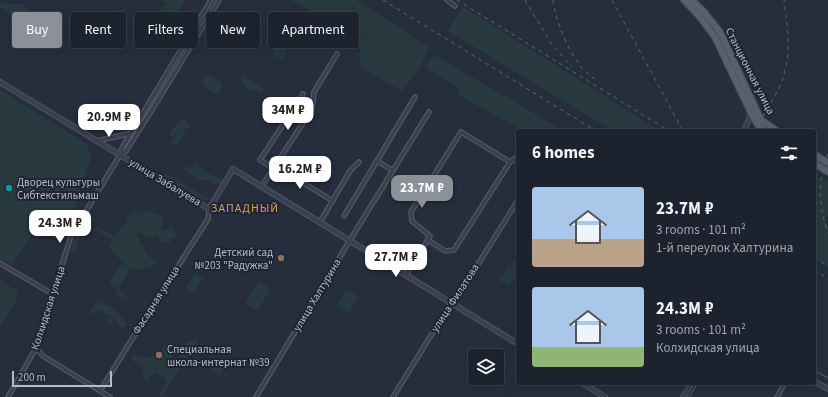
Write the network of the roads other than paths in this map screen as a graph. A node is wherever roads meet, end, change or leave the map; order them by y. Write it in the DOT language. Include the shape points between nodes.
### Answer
graph roads {
  1 [pos="211,0"];
  2 [pos="219,0"];
  3 [pos="446,0"];
  4 [pos="684,0"];
  5 [pos="692,0"];
  6 [pos="455,6"];
  7 [pos="337,54"];
  8 [pos="0,82"];
  9 [pos="303,94"];
  10 [pos="415,97"];
  11 [pos="428,112"];
  12 [pos="754,113"];
  13 [pos="745,129"];
  14 [pos="763,129"];
  15 [pos="774,129"];
  16 [pos="131,133"];
  17 [pos="97,141"];
  18 [pos="120,155"];
  19 [pos="816,155"];
  20 [pos="516,158"];
  21 [pos="377,161"];
  22 [pos="359,162"];
  23 [pos="510,162"];
  24 [pos="828,163"];
  25 [pos="816,164"];
  26 [pos="274,167"];
  27 [pos="392,170"];
  28 [pos="828,172"];
  29 [pos="262,186"];
  30 [pos="333,201"];
  31 [pos="516,203"];
  32 [pos="209,209"];
  33 [pos="344,216"];
  34 [pos="320,222"];
  35 [pos="350,240"];
  36 [pos="428,240"];
  37 [pos="0,263"];
  38 [pos="406,275"];
  39 [pos="53,293"];
  40 [pos="451,303"];
  41 [pos="516,343"];
  42 [pos="36,348"];
  43 [pos="816,382"];
  44 [pos="585,385"];
  45 [pos="691,385"];
  46 [pos="784,385"];
  47 [pos="828,389"];
  48 [pos="100,391"];
  49 [pos="8,397"];
  50 [pos="110,397"];
  51 [pos="256,397"];
  52 [pos="394,397"];
  53 [pos="605,397"];
  54 [pos="683,397"];
  55 [pos="776,397"];
  1 -- 16 [label="street, Колхидская улица"];
  2 -- 18 [label="street, Колхидская улица" via="149,115 126,151"];
  3 -- 6 [label="street"];
  4 -- 12 [label="main road, Станционная улица" via="715,37"];
  5 -- 12 [label="main road, Станционная улица" via="720,32"];
  7 -- 26 [label="street" via="314,92 312,109"];
  8 -- 17 [label="street, улица Забалуева"];
  9 -- 26 [label="street" via="260,160"];
  10 -- 21 [label="street"];
  11 -- 27 [label="street, улица Халтурина"];
  12 -- 13 [label="street"];
  12 -- 14 [label="main road, Станционная улица" via="758,125"];
  12 -- 15 [label="main road, Станционная улица"];
  16 -- 17 [label="street"];
  16 -- 18 [label="street, Колхидская улица"];
  17 -- 18 [label="street, улица Забалуева"];
  18 -- 32 [label="street, улица Забалуева"];
  18 -- 39 [label="street, Колхидская улица" via="71,236"];
  19 -- 24 [label="main road"];
  20 -- 23 [label="street"];
  21 -- 27 [label="street"];
  21 -- 33 [label="street"];
  22 -- 30 [label="street" via="350,171"];
  23 -- 36 [label="street" via="454,250 445,251"];
  23 -- 36 [label="street" via="461,132 411,212 412,221 430,236"];
  25 -- 28 [label="main road"];
  26 -- 29 [label="street"];
  26 -- 30 [label="street"];
  27 -- 35 [label="street, улица Халтурина"];
  29 -- 32 [label="street, улица Забалуева" via="233,169"];
  29 -- 34 [label="street, улица Забалуева"];
  30 -- 34 [label="street"];
  31 -- 40 [label="street, улица Филатова"];
  32 -- 48 [label="street, Фасадная улица" via="208,219"];
  34 -- 35 [label="street, улица Забалуева"];
  35 -- 38 [label="street, улица Забалуева"];
  35 -- 51 [label="street, улица Халтурина"];
  36 -- 38 [label="street"];
  37 -- 39 [label="street"];
  38 -- 40 [label="street, улица Забалуева"];
  39 -- 42 [label="street, Колхидская улица"];
  40 -- 41 [label="street, улица Забалуева"];
  40 -- 52 [label="street, улица Филатова"];
  42 -- 48 [label="street" via="43,356"];
  42 -- 49 [label="street, Колхидская улица"];
  43 -- 47 [label="street"];
  44 -- 53 [label="street"];
  45 -- 54 [label="street"];
  46 -- 55 [label="street"];
  48 -- 50 [label="street"];
}
